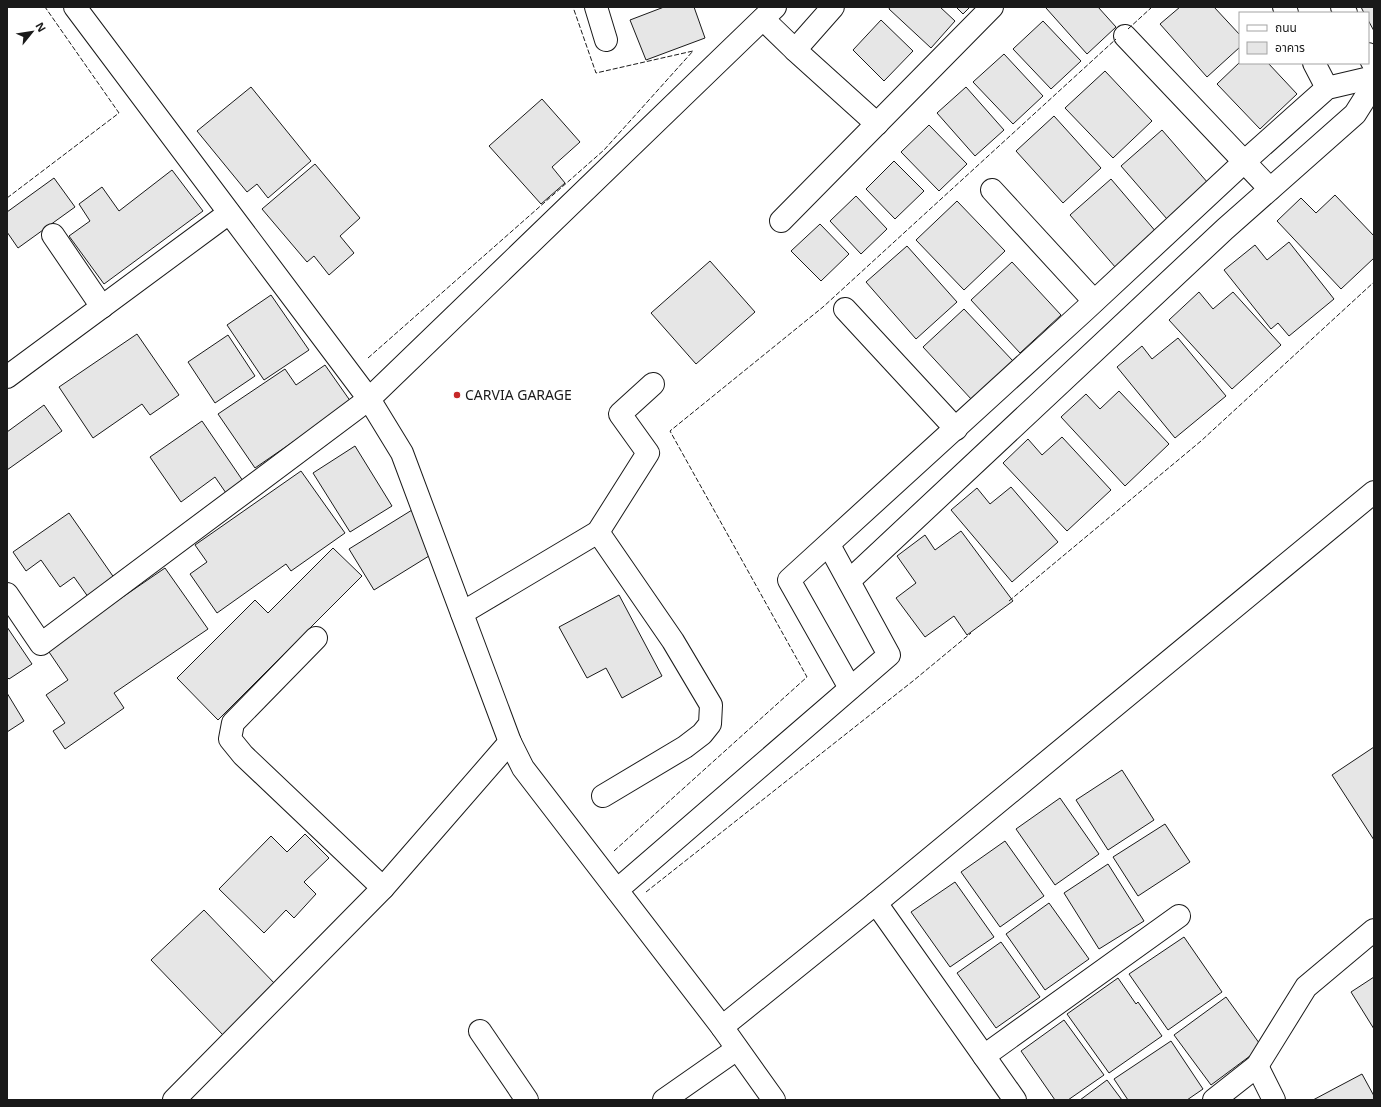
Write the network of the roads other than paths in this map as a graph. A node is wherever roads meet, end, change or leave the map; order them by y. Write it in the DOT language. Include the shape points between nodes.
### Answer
graph roads {
  1 [pos="75,7"];
  2 [pos="596,7"];
  3 [pos="833,7"];
  4 [pos="992,7"];
  5 [pos="769,13"];
  6 [pos="1125,36"];
  7 [pos="606,40"];
  8 [pos="795,50"];
  9 [pos="1369,56"];
  10 [pos="1315,64"];
  11 [pos="1374,65"];
  12 [pos="1374,77"];
  13 [pos="1374,84"];
  14 [pos="1327,88"];
  15 [pos="877,124"];
  16 [pos="1244,162"];
  17 [pos="1270,189"];
  18 [pos="992,190"];
  19 [pos="229,213"];
  20 [pos="781,221"];
  21 [pos="53,235"];
  22 [pos="1094,301"];
  23 [pos="102,307"];
  24 [pos="845,309"];
  25 [pos="7,377"];
  26 [pos="653,384"];
  27 [pos="369,399"];
  28 [pos="956,429"];
  29 [pos="1374,492"];
  30 [pos="598,532"];
  31 [pos="829,545"];
  32 [pos="849,581"];
  33 [pos="7,594"];
  34 [pos="462,613"];
  35 [pos="316,638"];
  36 [pos="850,688"];
  37 [pos="510,742"];
  38 [pos="603,796"];
  39 [pos="383,888"];
  40 [pos="617,890"];
  41 [pos="876,903"];
  42 [pos="1179,916"];
  43 [pos="1374,930"];
  44 [pos="722,1027"];
  45 [pos="480,1031"];
  46 [pos="737,1049"];
  47 [pos="984,1056"];
  48 [pos="1257,1066"];
  49 [pos="174,1100"];
  50 [pos="527,1100"];
  51 [pos="664,1100"];
  52 [pos="774,1100"];
  53 [pos="1015,1100"];
  54 [pos="1214,1100"];
  55 [pos="1274,1100"];
  1 -- 19 [label="street"];
  2 -- 7 [label="street"];
  3 -- 8 [label="street"];
  4 -- 15 [label="street"];
  5 -- 8 [label="street"];
  5 -- 27 [label="street"];
  6 -- 16 [label="street"];
  8 -- 15 [label="street"];
  9 -- 11 [label="street"];
  10 -- 14 [label="street"];
  12 -- 14 [label="street"];
  13 -- 17 [label="street" via="1355,114"];
  14 -- 16 [label="street"];
  15 -- 20 [label="street"];
  16 -- 17 [label="street"];
  16 -- 22 [label="street"];
  17 -- 32 [label="street"];
  18 -- 22 [label="street"];
  19 -- 23 [label="street"];
  19 -- 27 [label="street"];
  21 -- 23 [label="street"];
  22 -- 28 [label="street"];
  23 -- 25 [label="street"];
  24 -- 28 [label="street"];
  26 -- 30 [label="street" via="620,414 648,452"];
  27 -- 33 [label="street" via="41,644"];
  27 -- 34 [label="street" via="402,453"];
  28 -- 31 [label="street"];
  29 -- 41 [label="street"];
  30 -- 34 [label="street"];
  30 -- 38 [label="street" via="672,641 711,705 710,724 702,734"];
  31 -- 32 [label="street"];
  31 -- 36 [label="street" via="789,580"];
  32 -- 36 [label="street" via="889,655"];
  34 -- 37 [label="street"];
  35 -- 39 [label="street" via="233,723 230,739 243,755"];
  36 -- 40 [label="street"];
  37 -- 39 [label="street"];
  37 -- 40 [label="street" via="523,768"];
  39 -- 49 [label="street"];
  40 -- 44 [label="street"];
  41 -- 44 [label="street"];
  41 -- 47 [label="street"];
  42 -- 47 [label="street"];
  43 -- 48 [label="street" via="1306,987"];
  44 -- 46 [label="street"];
  45 -- 50 [label="street"];
  46 -- 51 [label="street"];
  46 -- 52 [label="street"];
  47 -- 53 [label="street"];
  48 -- 54 [label="street"];
  48 -- 55 [label="street"];
}
